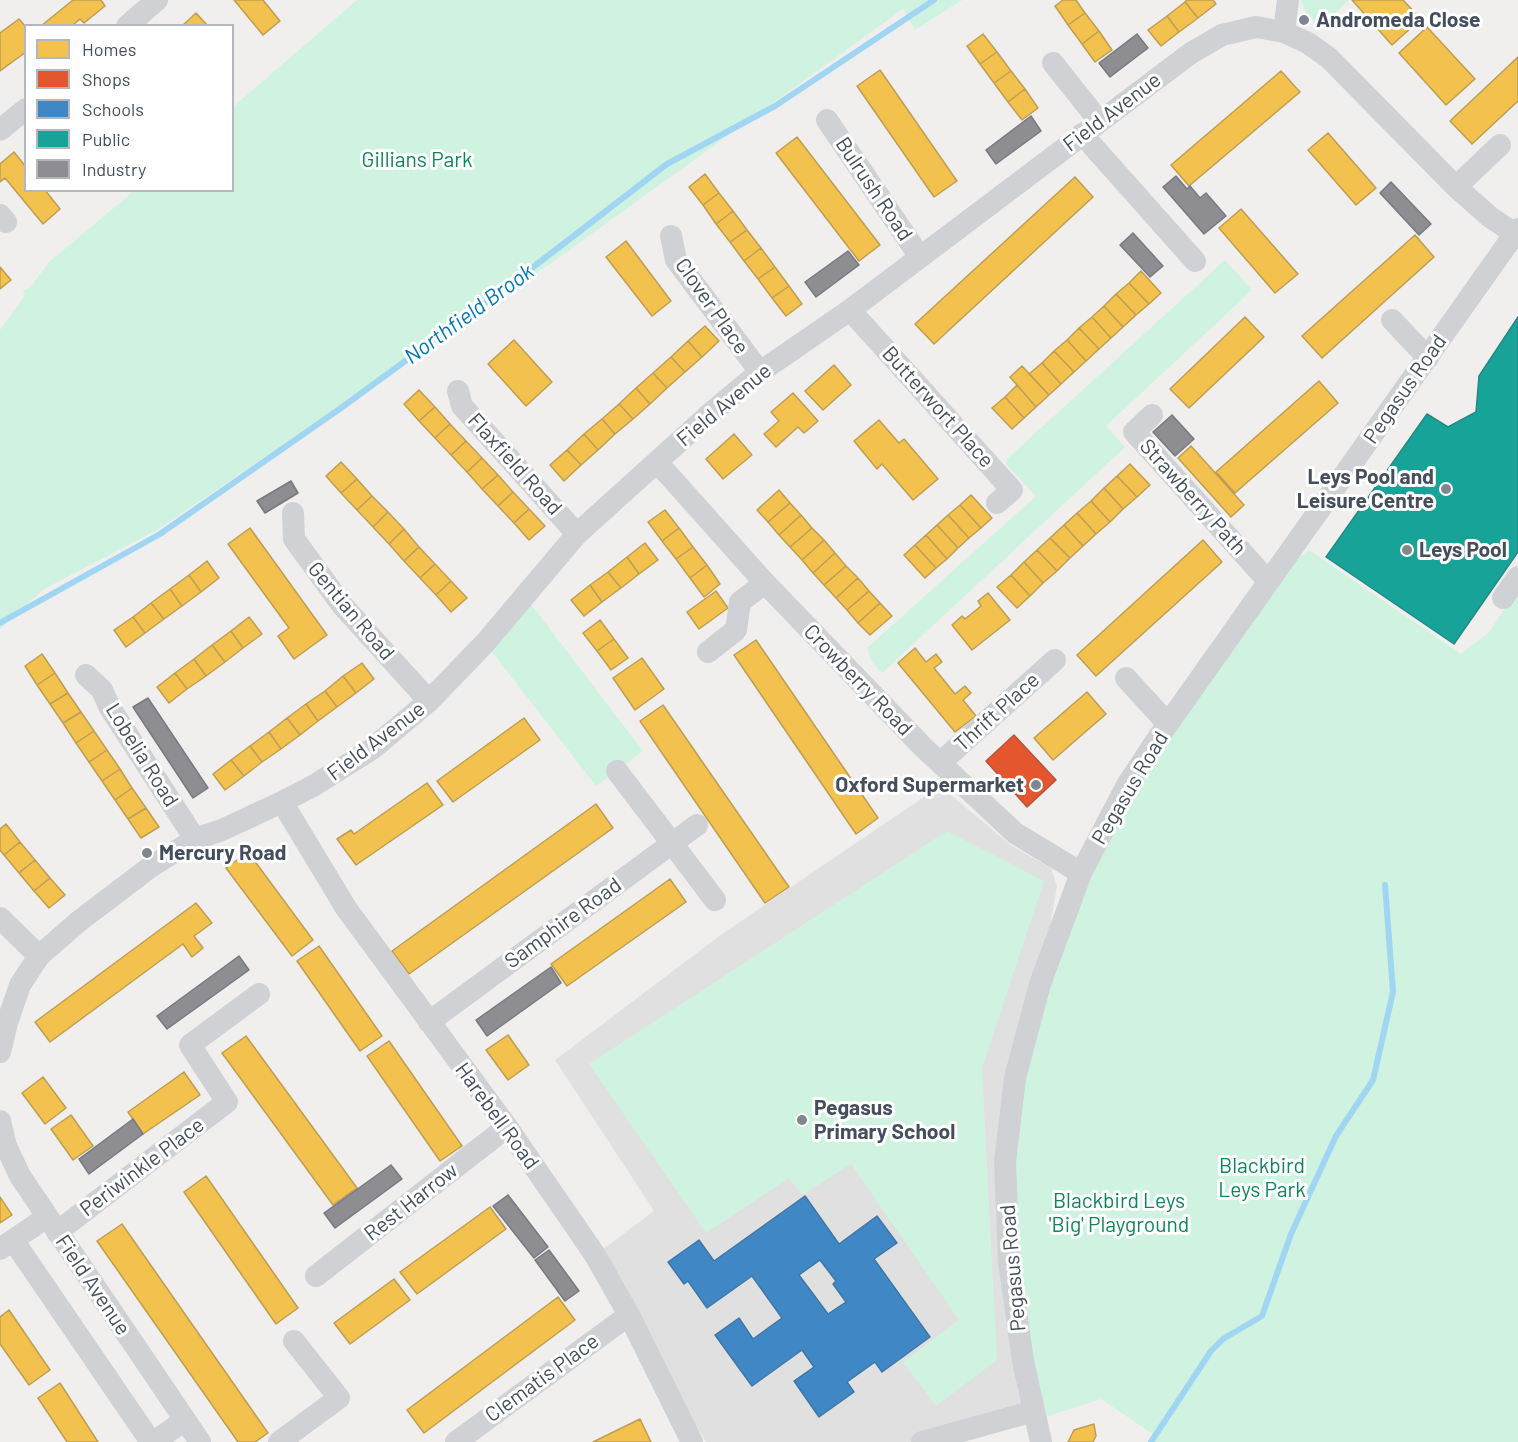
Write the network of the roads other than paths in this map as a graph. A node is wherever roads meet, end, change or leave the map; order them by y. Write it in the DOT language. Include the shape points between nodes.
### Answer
graph roads {
  1 [pos="158,0"];
  2 [pos="1288,0"];
  3 [pos="129,24"];
  4 [pos="1284,32"];
  5 [pos="1053,63"];
  6 [pos="24,111"];
  7 [pos="827,120"];
  8 [pos="1091,128"];
  9 [pos="0,130"];
  10 [pos="1500,145"];
  11 [pos="1456,187"];
  12 [pos="1516,232"];
  13 [pos="671,236"];
  14 [pos="920,257"];
  15 [pos="1195,261"];
  16 [pos="850,310"];
  17 [pos="1392,320"];
  18 [pos="1428,358"];
  19 [pos="760,372"];
  20 [pos="458,391"];
  21 [pos="1152,415"];
  22 [pos="657,462"];
  23 [pos="997,503"];
  24 [pos="293,513"];
  25 [pos="578,534"];
  26 [pos="1518,577"];
  27 [pos="1268,581"];
  28 [pos="765,583"];
  29 [pos="1503,598"];
  30 [pos="708,652"];
  31 [pos="1055,660"];
  32 [pos="86,675"];
  33 [pos="1126,678"];
  34 [pos="429,701"];
  35 [pos="1168,724"];
  36 [pos="940,763"];
  37 [pos="616,771"];
  38 [pos="282,802"];
  39 [pos="697,825"];
  40 [pos="195,839"];
  41 [pos="671,843"];
  42 [pos="1081,873"];
  43 [pos="715,900"];
  44 [pos="0,918"];
  45 [pos="39,956"];
  46 [pos="259,994"];
  47 [pos="429,1022"];
  48 [pos="0,1052"];
  49 [pos="0,1121"];
  50 [pos="507,1127"];
  51 [pos="52,1224"];
  52 [pos="7,1244"];
  53 [pos="316,1276"];
  54 [pos="629,1315"];
  55 [pos="294,1341"];
  56 [pos="1034,1411"];
  57 [pos="184,1420"];
  58 [pos="153,1442"];
  59 [pos="200,1442"];
  60 [pos="279,1442"];
  61 [pos="456,1442"];
  62 [pos="692,1442"];
  63 [pos="922,1442"];
  64 [pos="1041,1442"];
  1 -- 3 [label="street"];
  2 -- 4 [label="street"];
  4 -- 8 [label="street, Field Avenue" via="1256,27 1222,35 1191,53"];
  4 -- 11 [label="street, Field Avenue" via="1329,58"];
  5 -- 8 [label="street"];
  6 -- 9 [label="street"];
  7 -- 14 [label="street, Bulrush Road"];
  8 -- 14 [label="street, Field Avenue"];
  8 -- 15 [label="street"];
  10 -- 11 [label="street"];
  11 -- 12 [label="street, Field Avenue" via="1490,217"];
  12 -- 18 [label="street, Pegasus Road"];
  13 -- 19 [label="street, Clover Place" via="676,260"];
  14 -- 16 [label="street, Field Avenue"];
  16 -- 19 [label="street, Field Avenue"];
  16 -- 23 [label="street, Butterwort Place" via="1012,490"];
  17 -- 18 [label="street"];
  18 -- 27 [label="street, Pegasus Road"];
  19 -- 22 [label="street, Field Avenue"];
  20 -- 25 [label="street, Flaxfield Road" via="462,406"];
  21 -- 27 [label="street, Strawberry Path" via="1134,432"];
  22 -- 25 [label="street, Field Avenue"];
  22 -- 28 [label="street, Crowberry Road"];
  24 -- 34 [label="street, Gentian Road" via="294,539 307,558 342,605"];
  25 -- 34 [label="street, Field Avenue" via="485,643"];
  26 -- 29 [label="street"];
  27 -- 35 [label="street, Pegasus Road"];
  28 -- 30 [label="street" via="740,602 736,630"];
  28 -- 36 [label="street, Crowberry Road"];
  31 -- 36 [label="street, Thrift Place"];
  32 -- 40 [label="street, Lobelia Road" via="102,690"];
  33 -- 35 [label="street"];
  34 -- 38 [label="street, Field Avenue" via="353,762"];
  35 -- 42 [label="street, Pegasus Road" via="1127,785"];
  36 -- 42 [label="street, Crowberry Road" via="1015,833"];
  37 -- 41 [label="street"];
  38 -- 40 [label="street, Field Avenue"];
  38 -- 47 [label="street, Harebell Road" via="346,908"];
  39 -- 41 [label="street, Samphire Road"];
  40 -- 45 [label="street, Field Avenue" via="149,868"];
  41 -- 43 [label="street"];
  41 -- 47 [label="street, Samphire Road"];
  42 -- 56 [label="street, Pegasus Road" via="1041,984 1015,1078 1005,1162 1009,1262"];
  44 -- 45 [label="street"];
  45 -- 48 [label="street, Field Avenue" via="20,985"];
  46 -- 51 [label="street, Periwinkle Place" via="190,1045 227,1102"];
  47 -- 50 [label="street, Harebell Road"];
  49 -- 51 [label="street, Field Avenue" via="13,1162"];
  50 -- 53 [label="street, Rest Harrow"];
  50 -- 54 [label="street, Harebell Road" via="595,1255"];
  51 -- 52 [label="street, Periwinkle Place"];
  51 -- 57 [label="street, Field Avenue"];
  52 -- 58 [label="street"];
  54 -- 61 [label="street, Clematis Place"];
  54 -- 62 [label="street, Harebell Road"];
  55 -- 60 [label="street" via="339,1398"];
  56 -- 63 [label="street"];
  56 -- 64 [label="street, Pegasus Road"];
  57 -- 58 [label="street"];
  57 -- 59 [label="street, Field Avenue"];
}
